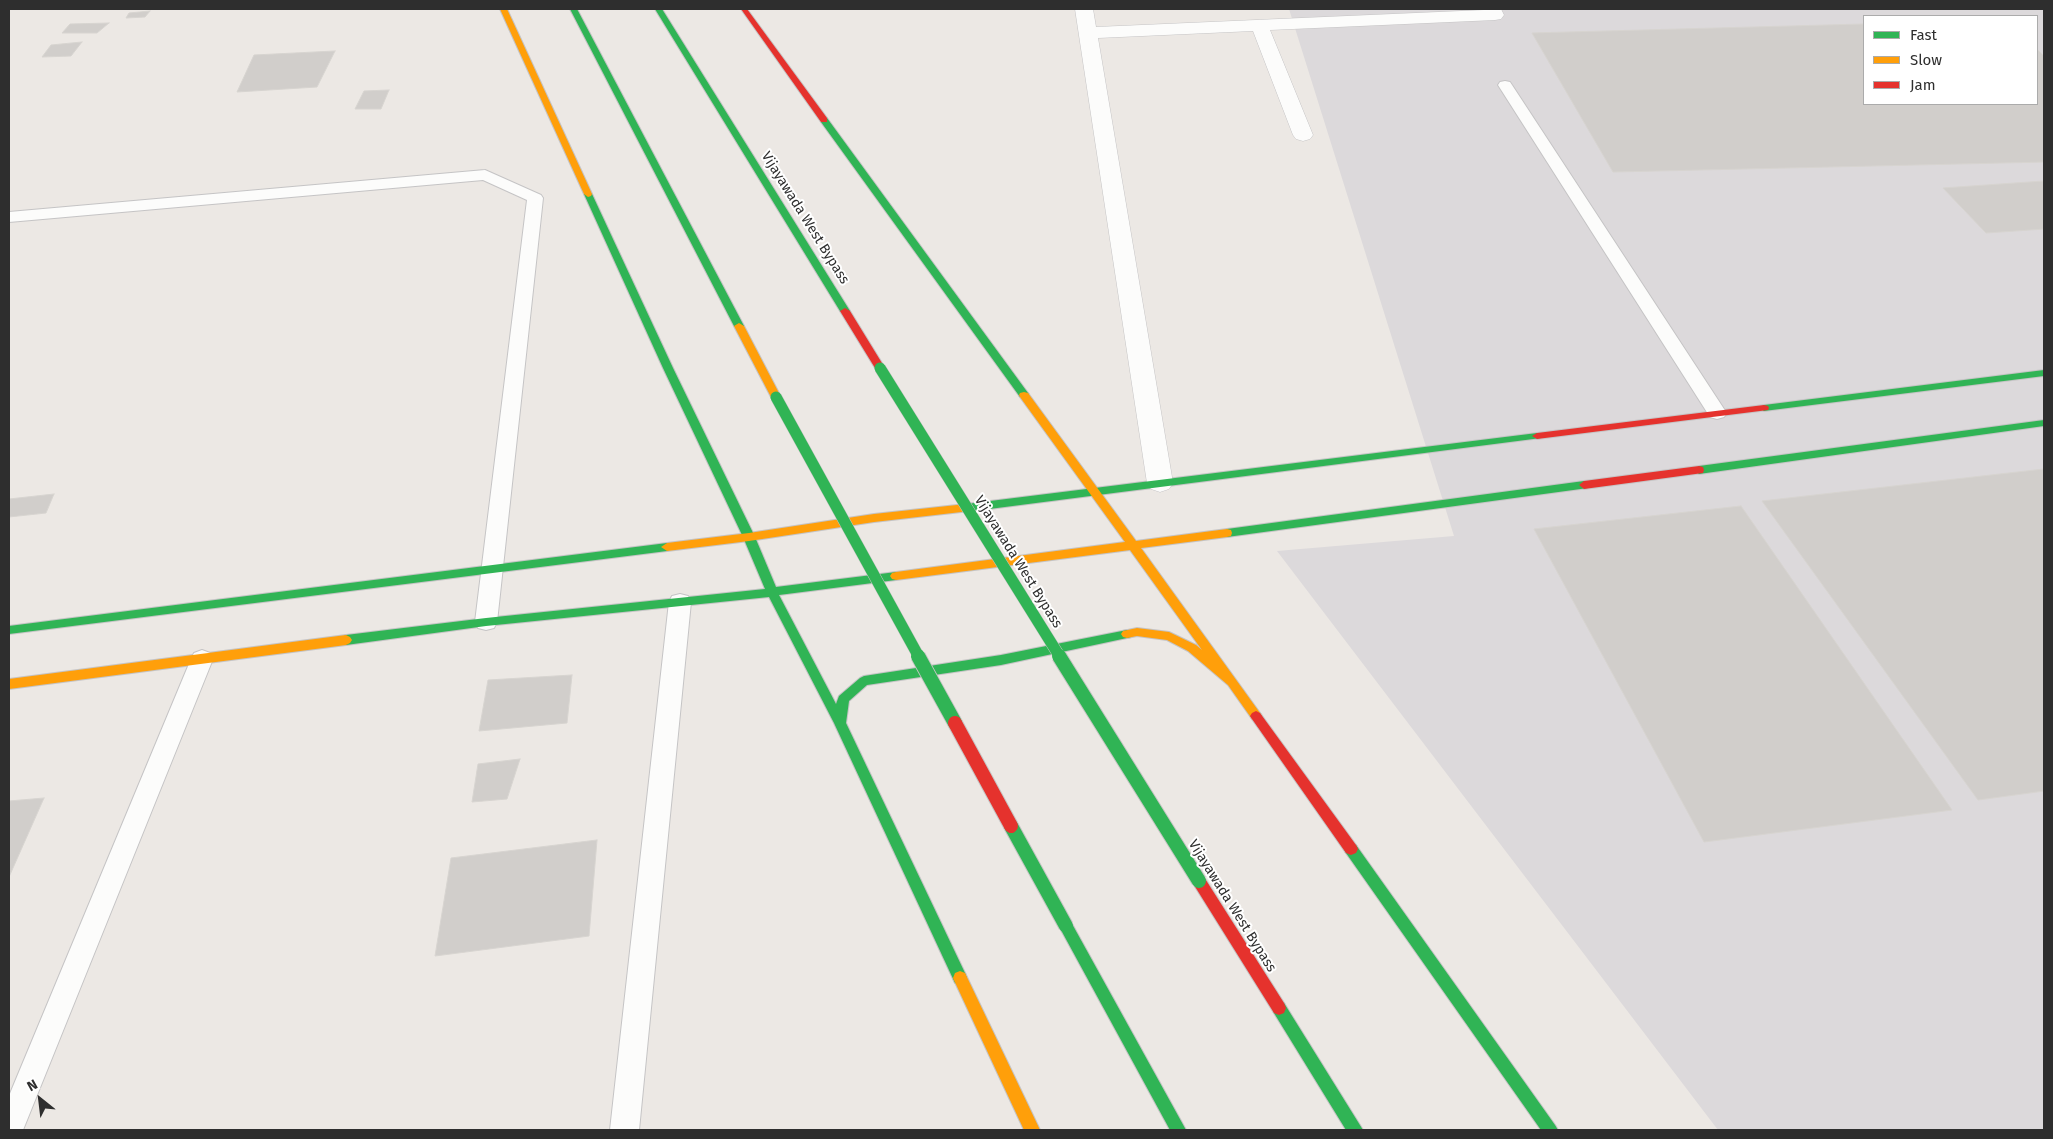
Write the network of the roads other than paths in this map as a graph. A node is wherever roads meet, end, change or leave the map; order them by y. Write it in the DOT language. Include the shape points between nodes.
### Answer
graph roads {
  1 [pos="503,9"];
  2 [pos="572,9"];
  3 [pos="658,9"];
  4 [pos="744,9"];
  5 [pos="1084,9"];
  6 [pos="1492,9"];
  7 [pos="1259,25"];
  8 [pos="1088,32"];
  9 [pos="1505,85"];
  10 [pos="1303,135"];
  11 [pos="9,217"];
  12 [pos="2044,373"];
  13 [pos="1717,413"];
  14 [pos="2044,423"];
  15 [pos="1160,483"];
  16 [pos="1094,493"];
  17 [pos="748,537"];
  18 [pos="1134,546"];
  19 [pos="492,568"];
  20 [pos="772,592"];
  21 [pos="680,602"];
  22 [pos="486,622"];
  23 [pos="9,630"];
  24 [pos="202,659"];
  25 [pos="1232,682"];
  26 [pos="9,684"];
  27 [pos="840,724"];
  28 [pos="9,1130"];
  29 [pos="624,1130"];
  30 [pos="1032,1130"];
  31 [pos="1178,1130"];
  32 [pos="1355,1130"];
  33 [pos="1550,1130"];
  1 -- 17 [label="main road"];
  2 -- 31 [label="main road, bridge" via="776,397"];
  3 -- 32 [label="main road, Vijayawada West Bypass, bridge"];
  4 -- 16 [label="main road"];
  5 -- 8 [label="street"];
  6 -- 7 [label="street" via="1495,15"];
  7 -- 8 [label="street"];
  7 -- 10 [label="street"];
  8 -- 15 [label="street"];
  9 -- 13 [label="lane"];
  11 -- 19 [label="lane" via="484,175 535,198"];
  12 -- 13 [label="main road"];
  13 -- 15 [label="main road"];
  14 -- 18 [label="main road"];
  15 -- 16 [label="main road"];
  16 -- 17 [label="main road" via="874,518"];
  16 -- 18 [label="main road"];
  17 -- 19 [label="main road"];
  17 -- 20 [label="main road"];
  18 -- 20 [label="main road"];
  18 -- 25 [label="main road"];
  19 -- 22 [label="lane"];
  19 -- 23 [label="main road"];
  20 -- 21 [label="main road"];
  20 -- 27 [label="main road"];
  21 -- 22 [label="main road"];
  21 -- 29 [label="lane"];
  22 -- 24 [label="main road"];
  24 -- 26 [label="main road"];
  24 -- 28 [label="lane"];
  25 -- 27 [label="main road" via="1192,648 1169,636 1137,632 1001,660 864,680 843,699"];
  25 -- 33 [label="main road"];
  27 -- 30 [label="main road"];
}
